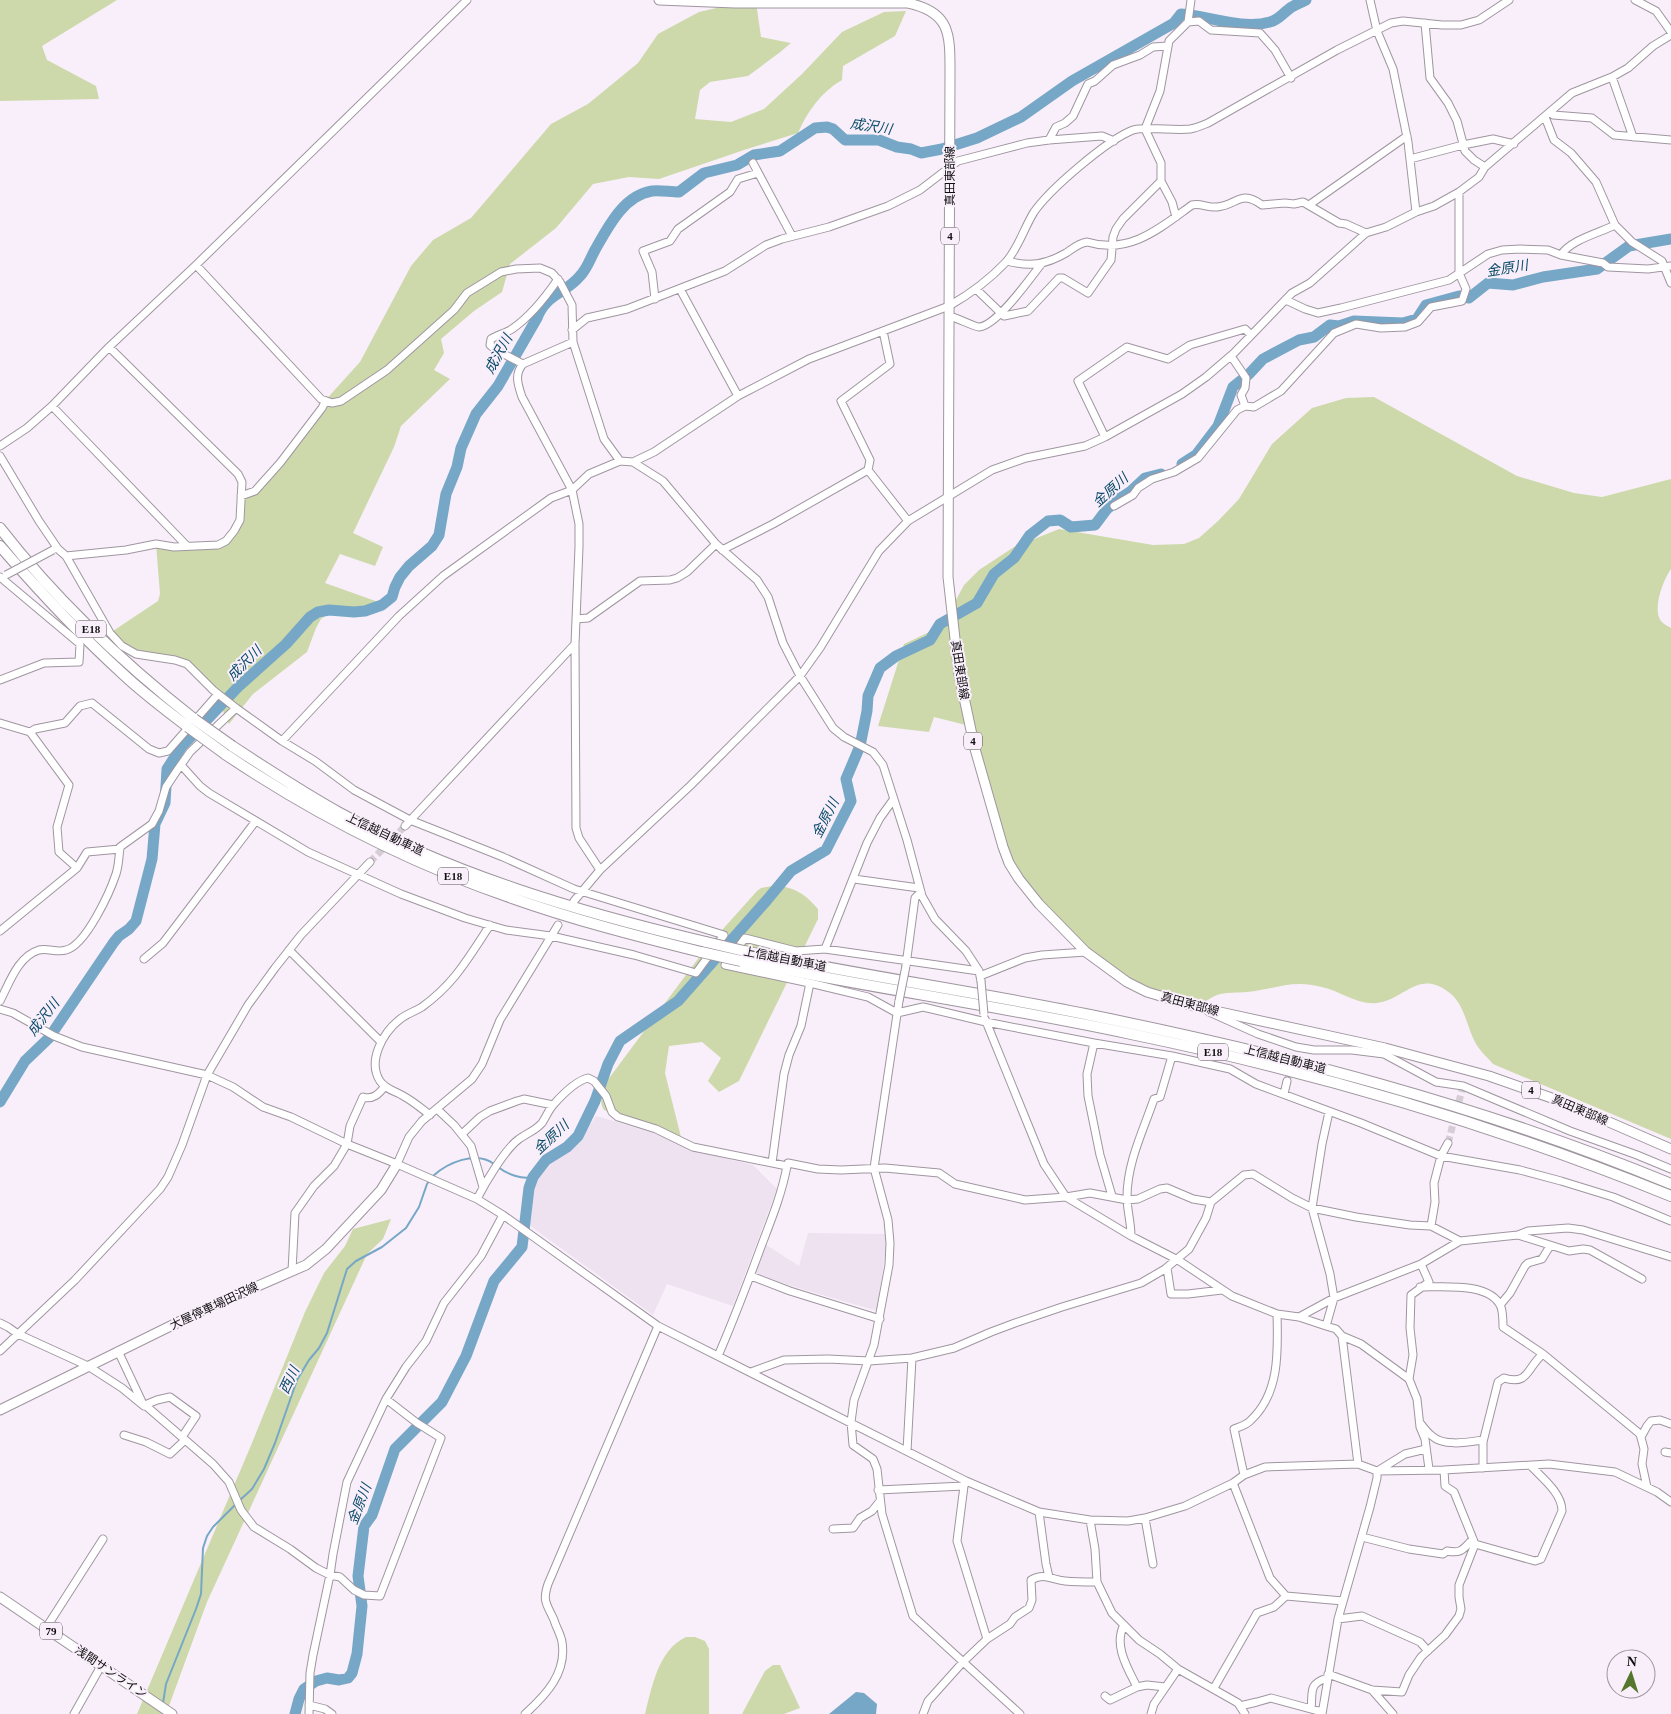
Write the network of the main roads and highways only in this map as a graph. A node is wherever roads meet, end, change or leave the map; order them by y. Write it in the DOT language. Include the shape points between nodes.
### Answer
graph roads {
  1 [pos="660,0"];
  2 [pos="0,528"];
  3 [pos="0,546"];
  4 [pos="191,723"];
  5 [pos="743,956"];
  6 [pos="1671,1149"];
  7 [pos="397,1164"];
  8 [pos="1671,1184"];
  9 [pos="1671,1196"];
  10 [pos="0,1410"];
  11 [pos="0,1597"];
  12 [pos="172,1714"];
  1 -- 6 [label="main road, 真田東部線 / 4" via="908,3 936,14 946,27 950,43 948,577 959,674 975,749 1010,863 1039,904 1086,952 1126,982 1147,992 1197,1007 1489,1076 1562,1102"];
  2 -- 4 [label="highway, 上信越自動車道 / E18" via="100,638"];
  3 -- 4 [label="highway, 上信越自動車道 / E18" via="93,646 124,674"];
  4 -- 5 [label="highway, 上信越自動車道 / E18, bridge" via="229,750 340,813 436,858 512,888 703,947"];
  5 -- 8 [label="highway, 上信越自動車道 / E18" via="1086,1014 1268,1055 1507,1124"];
  5 -- 9 [label="highway, 上信越自動車道 / E18" via="1066,1020 1259,1063 1506,1134"];
  7 -- 10 [label="main road, 大屋停車場田沢線" via="381,1190 333,1242 306,1265 205,1309"];
  11 -- 12 [label="main road, 浅間サンライン / 79"];
}
